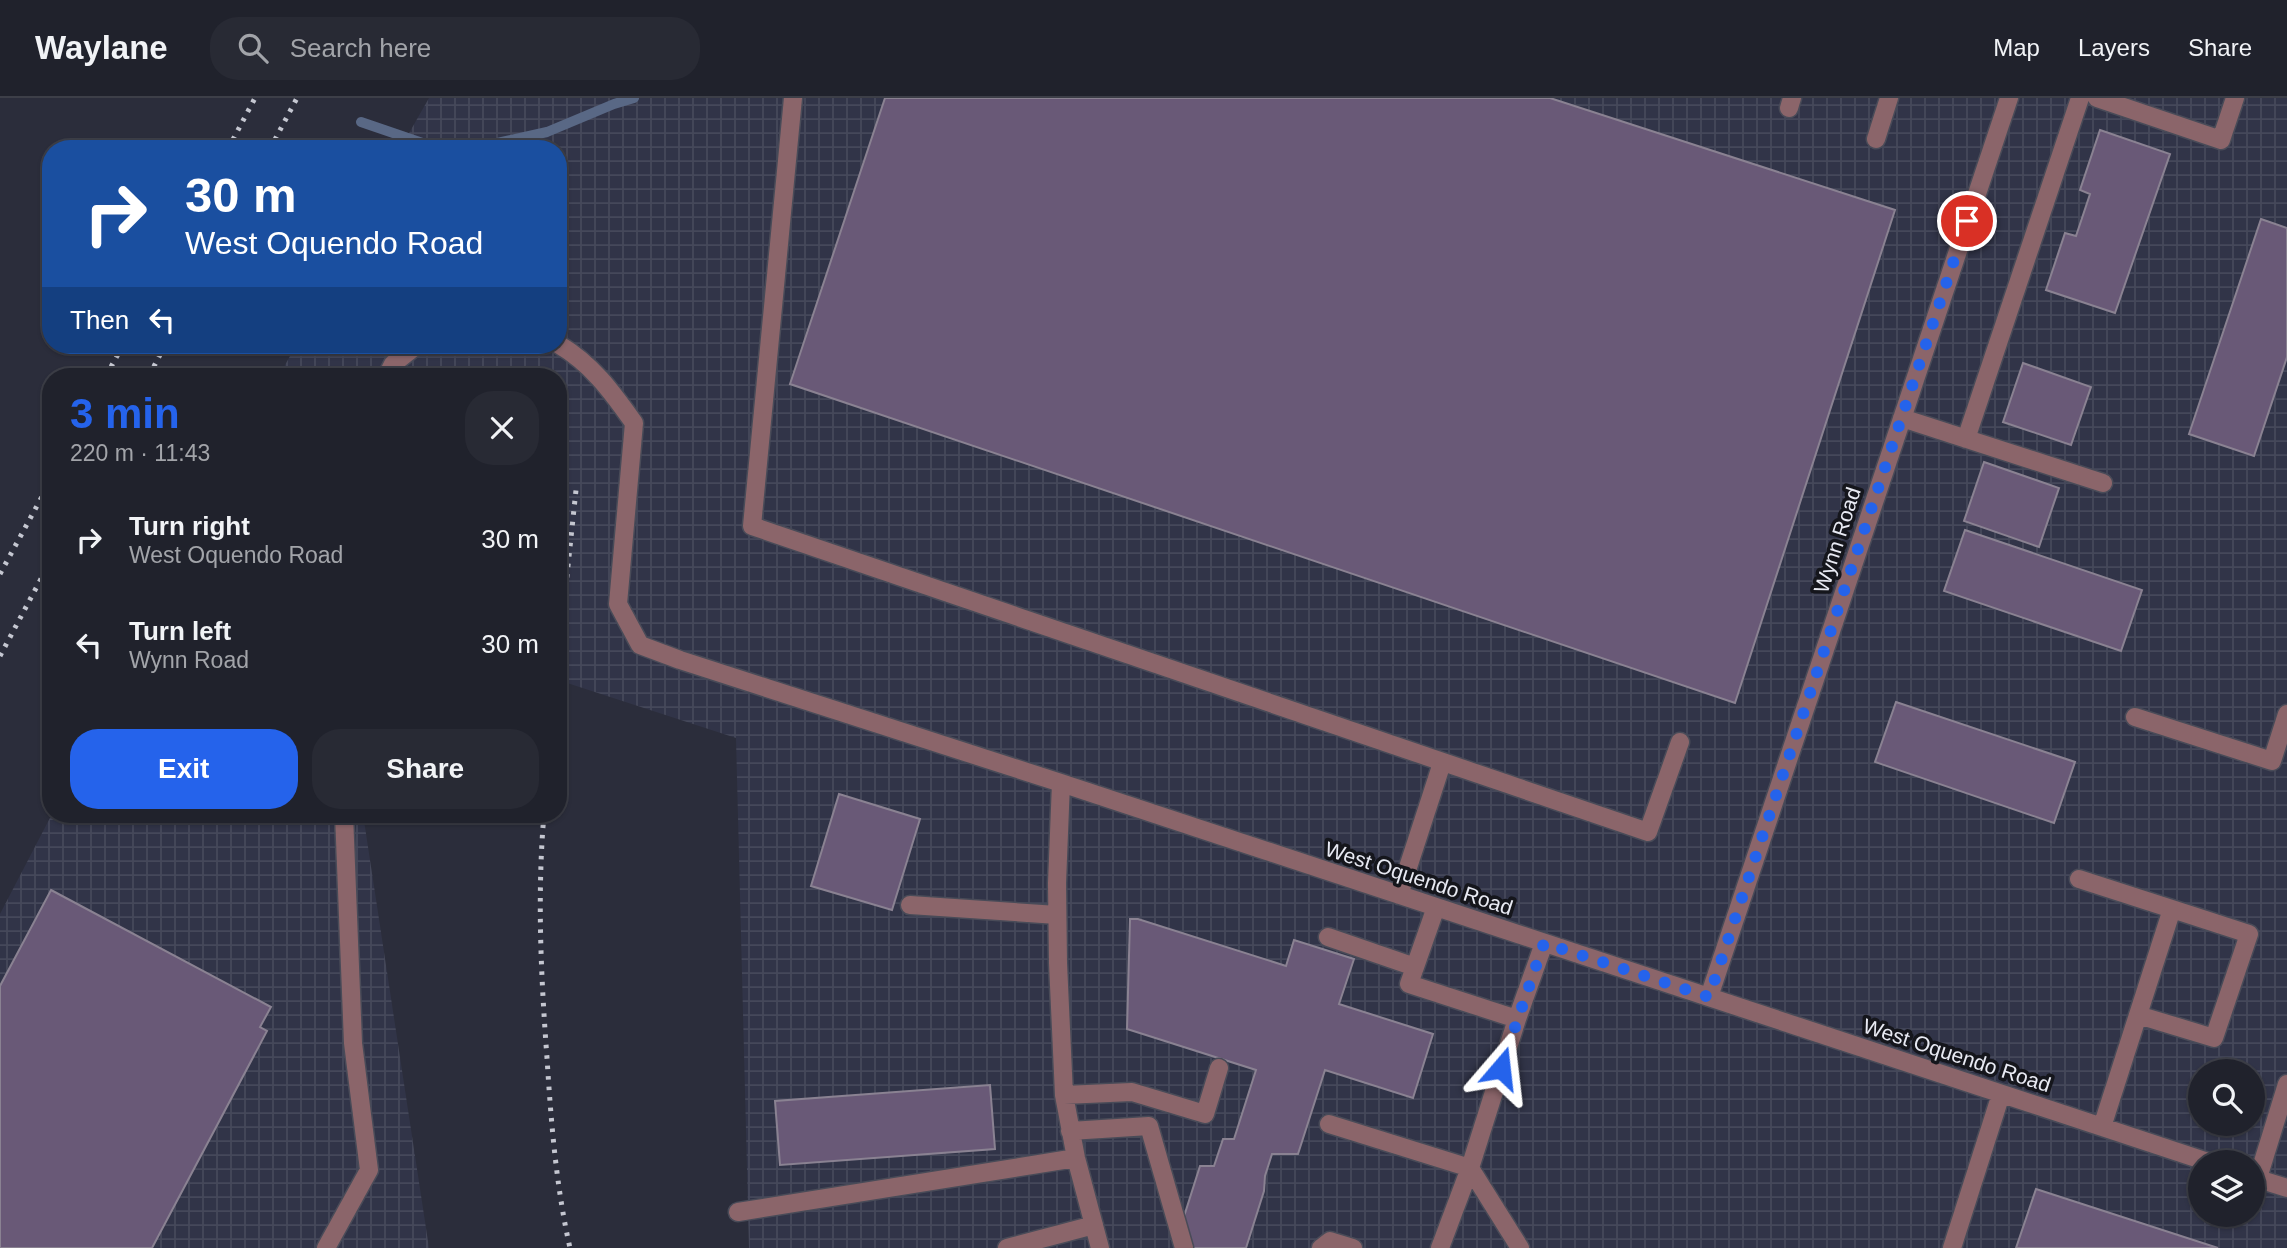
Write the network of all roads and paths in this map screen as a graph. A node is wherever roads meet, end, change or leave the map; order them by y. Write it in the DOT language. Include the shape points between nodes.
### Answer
graph roads {
  1 [pos="793,98"];
  2 [pos="1889,98"];
  3 [pos="2009,98"];
  4 [pos="2080,98"];
  5 [pos="2097,98"];
  6 [pos="2235,98"];
  7 [pos="1876,139"];
  8 [pos="567,349"];
  9 [pos="406,354"];
  10 [pos="391,368"];
  11 [pos="1902,418"];
  12 [pos="1965,439"];
  13 [pos="2103,482"];
  14 [pos="2287,714"];
  15 [pos="2135,717"];
  16 [pos="1680,742"];
  17 [pos="1442,763"];
  18 [pos="1061,783"];
  19 [pos="344,823"];
  20 [pos="2079,879"];
  21 [pos="1399,895"];
  22 [pos="910,905"];
  23 [pos="1436,907"];
  24 [pos="2172,909"];
  25 [pos="1057,915"];
  26 [pos="1328,937"];
  27 [pos="1544,943"];
  28 [pos="1415,967"];
  29 [pos="1709,997"];
  30 [pos="2138,1015"];
  31 [pos="1517,1018"];
  32 [pos="1219,1068"];
  33 [pos="2287,1084"];
  34 [pos="2001,1094"];
  35 [pos="1064,1095"];
  36 [pos="1329,1124"];
  37 [pos="2102,1127"];
  38 [pos="1070,1131"];
  39 [pos="2264,1150"];
  40 [pos="2188,1155"];
  41 [pos="1076,1157"];
  42 [pos="1470,1168"];
  43 [pos="2265,1180"];
  44 [pos="2287,1188"];
  45 [pos="738,1212"];
  46 [pos="1094,1225"];
  47 [pos="326,1248"];
  48 [pos="1007,1248"];
  49 [pos="1100,1248"];
  50 [pos="1184,1248"];
  51 [pos="1321,1248"];
  52 [pos="1353,1248"];
  53 [pos="1440,1248"];
  54 [pos="1520,1248"];
  55 [pos="1952,1248"];
  1 -- 17 [label="street" via="752,526"];
  2 -- 7 [label="street"];
  3 -- 11 [label="street, Wynn Road"];
  4 -- 12 [label="street"];
  5 -- 6 [label="street" via="2221,140"];
  8 -- 18 [label="street, West Oquendo Road" via="605,382 634,424 618,604 640,645"];
  9 -- 10 [label="street"];
  11 -- 12 [label="street"];
  11 -- 29 [label="street, Wynn Road"];
  12 -- 13 [label="street"];
  14 -- 15 [label="street" via="2272,761"];
  16 -- 17 [label="street" via="1648,832"];
  17 -- 21 [label="street"];
  18 -- 21 [label="street, West Oquendo Road"];
  18 -- 25 [label="street"];
  19 -- 47 [label="street" via="353,1043 369,1170"];
  20 -- 24 [label="street"];
  21 -- 23 [label="street, West Oquendo Road"];
  22 -- 25 [label="street"];
  23 -- 27 [label="street, West Oquendo Road"];
  23 -- 28 [label="street"];
  24 -- 30 [label="street"];
  24 -- 30 [label="street" via="2249,934 2214,1038"];
  25 -- 35 [label="street"];
  26 -- 28 [label="street"];
  27 -- 29 [label="street, West Oquendo Road"];
  27 -- 31 [label="street"];
  28 -- 31 [label="street" via="1409,984"];
  29 -- 34 [label="street, West Oquendo Road"];
  30 -- 37 [label="street"];
  31 -- 42 [label="street"];
  32 -- 35 [label="street" via="1205,1114 1132,1092"];
  33 -- 39 [label="street"];
  34 -- 37 [label="street, West Oquendo Road"];
  34 -- 55 [label="street"];
  35 -- 38 [label="street"];
  36 -- 42 [label="street"];
  37 -- 40 [label="street, West Oquendo Road"];
  38 -- 41 [label="street"];
  38 -- 50 [label="street" via="1149,1126"];
  41 -- 45 [label="street"];
  41 -- 46 [label="street"];
  42 -- 53 [label="street"];
  42 -- 54 [label="street"];
  43 -- 44 [label="street"];
  46 -- 48 [label="street"];
  46 -- 49 [label="street"];
  51 -- 52 [label="street" via="1330,1241"];
}
